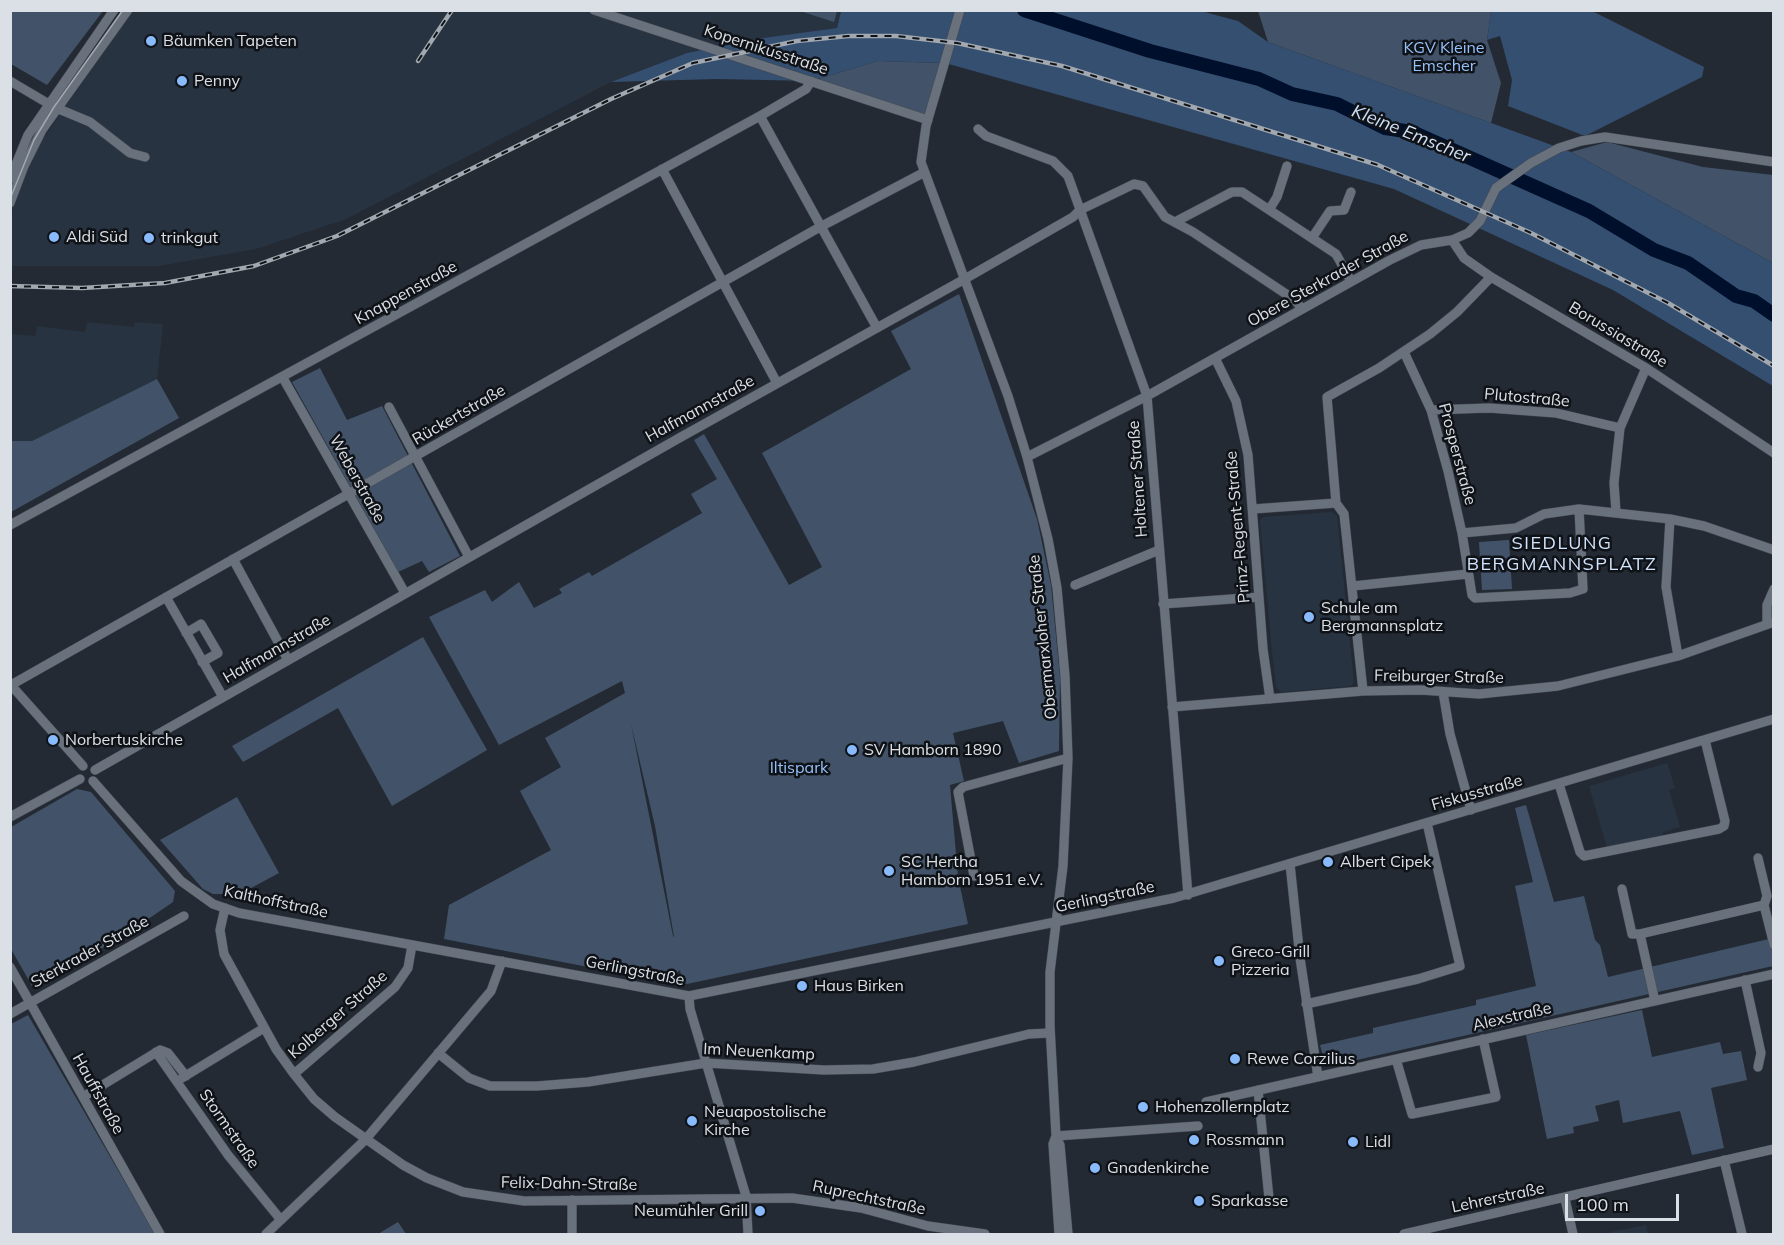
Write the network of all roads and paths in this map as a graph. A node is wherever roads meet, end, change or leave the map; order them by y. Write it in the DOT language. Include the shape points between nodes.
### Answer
graph roads {
  1 [pos="114,10"];
  2 [pos="128,10"];
  3 [pos="594,10"];
  4 [pos="959,13"];
  5 [pos="10,81"];
  6 [pos="811,81"];
  7 [pos="51,105"];
  8 [pos="760,116"];
  9 [pos="928,120"];
  10 [pos="978,129"];
  11 [pos="145,157"];
  12 [pos="1773,162"];
  13 [pos="1287,166"];
  14 [pos="662,169"];
  15 [pos="923,173"];
  16 [pos="10,179"];
  17 [pos="1351,192"];
  18 [pos="10,203"];
  19 [pos="1080,210"];
  20 [pos="1269,210"];
  21 [pos="1175,222"];
  22 [pos="820,227"];
  23 [pos="1312,238"];
  24 [pos="1452,240"];
  25 [pos="1491,277"];
  26 [pos="963,280"];
  27 [pos="1351,281"];
  28 [pos="722,283"];
  29 [pos="1302,309"];
  30 [pos="877,328"];
  31 [pos="1404,352"];
  32 [pos="1215,358"];
  33 [pos="1646,368"];
  34 [pos="283,378"];
  35 [pos="777,383"];
  36 [pos="1146,396"];
  37 [pos="389,407"];
  38 [pos="1431,411"];
  39 [pos="1620,428"];
  40 [pos="1773,453"];
  41 [pos="416,457"];
  42 [pos="1027,457"];
  43 [pos="348,494"];
  44 [pos="1336,503"];
  45 [pos="1253,509"];
  46 [pos="1579,509"];
  47 [pos="1616,512"];
  48 [pos="1670,519"];
  49 [pos="10,525"];
  50 [pos="1462,532"];
  51 [pos="1158,550"];
  52 [pos="1773,550"];
  53 [pos="469,557"];
  54 [pos="233,559"];
  55 [pos="1468,574"];
  56 [pos="1075,585"];
  57 [pos="1353,586"];
  58 [pos="1773,589"];
  59 [pos="405,594"];
  60 [pos="166,597"];
  61 [pos="1259,597"];
  62 [pos="1163,604"];
  63 [pos="1770,623"];
  64 [pos="186,633"];
  65 [pos="1678,656"];
  66 [pos="288,660"];
  67 [pos="202,662"];
  68 [pos="11,684"];
  69 [pos="1363,691"];
  70 [pos="1443,692"];
  71 [pos="223,697"];
  72 [pos="1270,699"];
  73 [pos="1172,707"];
  74 [pos="1773,719"];
  75 [pos="1705,740"];
  76 [pos="1068,758"];
  77 [pos="82,766"];
  78 [pos="95,770"];
  79 [pos="80,779"];
  80 [pos="93,780"];
  81 [pos="1559,784"];
  82 [pos="1471,810"];
  83 [pos="10,817"];
  84 [pos="1427,823"];
  85 [pos="1758,858"];
  86 [pos="1290,864"];
  87 [pos="974,876"];
  88 [pos="1622,889"];
  89 [pos="1188,895"];
  90 [pos="1764,905"];
  91 [pos="225,908"];
  92 [pos="184,916"];
  93 [pos="1056,923"];
  94 [pos="1640,934"];
  95 [pos="412,945"];
  96 [pos="1773,945"];
  97 [pos="502,961"];
  98 [pos="10,967"];
  99 [pos="1773,974"];
  100 [pos="1745,980"];
  101 [pos="689,996"];
  102 [pos="1654,1001"];
  103 [pos="31,1003"];
  104 [pos="1306,1004"];
  105 [pos="10,1014"];
  106 [pos="264,1028"];
  107 [pos="1050,1033"];
  108 [pos="1483,1039"];
  109 [pos="438,1053"];
  110 [pos="1396,1059"];
  111 [pos="706,1063"];
  112 [pos="1758,1067"];
  113 [pos="294,1074"];
  114 [pos="1318,1077"];
  115 [pos="182,1079"];
  116 [pos="1258,1090"];
  117 [pos="83,1097"];
  118 [pos="1206,1102"];
  119 [pos="1198,1126"];
  120 [pos="1056,1136"];
  121 [pos="365,1140"];
  122 [pos="1773,1149"];
  123 [pos="1724,1160"];
  124 [pos="746,1197"];
  125 [pos="1269,1197"];
  126 [pos="1565,1199"];
  127 [pos="572,1200"];
  128 [pos="280,1220"];
  129 [pos="160,1234"];
  130 [pos="266,1234"];
  131 [pos="572,1234"];
  132 [pos="748,1234"];
  133 [pos="985,1234"];
  134 [pos="1059,1234"];
  135 [pos="1068,1234"];
  136 [pos="1404,1234"];
  137 [pos="1573,1234"];
  138 [pos="1742,1234"];
  1 -- 7 [label="street"];
  2 -- 7 [label="street"];
  3 -- 6 [label="street, Kopernikusstraße"];
  4 -- 9 [label="street"];
  5 -- 7 [label="street"];
  6 -- 8 [label="street, Knappenstraße" via="806,89"];
  6 -- 9 [label="street, Kopernikusstraße"];
  7 -- 11 [label="street" via="90,122 130,153"];
  7 -- 16 [label="street" via="28,135"];
  7 -- 18 [label="street"];
  8 -- 14 [label="street, Knappenstraße"];
  8 -- 22 [label="street"];
  9 -- 15 [label="street, Obermarxloher Straße" via="921,148"];
  10 -- 19 [label="street, Holtener Straße" via="986,136 1058,165 1068,176"];
  12 -- 24 [label="street, Obere Sterkrader Straße" via="1605,137 1581,141 1531,163 1496,188 1480,221 1468,233"];
  13 -- 20 [label="street"];
  14 -- 28 [label="street"];
  14 -- 34 [label="street, Knappenstraße"];
  15 -- 22 [label="street, Rückertstraße"];
  15 -- 26 [label="street, Obermarxloher Straße"];
  17 -- 23 [label="street" via="1344,210 1330,211"];
  19 -- 21 [label="street, Halfmannstraße" via="1139,183 1165,217"];
  19 -- 26 [label="street, Halfmannstraße"];
  19 -- 36 [label="street, Holtener Straße"];
  20 -- 21 [label="street" via="1237,191"];
  20 -- 23 [label="street"];
  21 -- 29 [label="street, Halfmannstraße"];
  22 -- 28 [label="street, Rückertstraße"];
  22 -- 30 [label="street"];
  23 -- 27 [label="street" via="1336,254"];
  24 -- 25 [label="street, Borussiastraße" via="1464,258"];
  24 -- 27 [label="street, Obere Sterkrader Straße" via="1421,245"];
  25 -- 31 [label="street" via="1457,312"];
  25 -- 33 [label="street, Borussiastraße"];
  26 -- 30 [label="street, Halfmannstraße"];
  26 -- 42 [label="street, Obermarxloher Straße"];
  27 -- 29 [label="street, Obere Sterkrader Straße"];
  28 -- 35 [label="street"];
  28 -- 41 [label="street, Rückertstraße"];
  29 -- 32 [label="street, Obere Sterkrader Straße"];
  30 -- 35 [label="street, Halfmannstraße"];
  31 -- 38 [label="street, Prosperstraße"];
  31 -- 44 [label="street" via="1327,397"];
  32 -- 36 [label="street, Obere Sterkrader Straße"];
  32 -- 45 [label="street, Prinz-Regent-Straße" via="1228,381 1243,428"];
  33 -- 39 [label="street"];
  33 -- 40 [label="street, Borussiastraße"];
  34 -- 43 [label="street, Weberstraße"];
  34 -- 49 [label="street, Knappenstraße"];
  35 -- 53 [label="street, Halfmannstraße"];
  36 -- 42 [label="street, Obere Sterkrader Straße"];
  36 -- 51 [label="street, Holtener Straße"];
  37 -- 41 [label="street"];
  38 -- 39 [label="street, Plutostraße" via="1489,408 1556,413"];
  38 -- 50 [label="street, Prosperstraße"];
  39 -- 47 [label="street" via="1614,483"];
  41 -- 43 [label="street, Rückertstraße"];
  41 -- 53 [label="street"];
  42 -- 76 [label="street, Obermarxloher Straße" via="1057,592"];
  43 -- 54 [label="street, Rückertstraße"];
  43 -- 59 [label="street, Weberstraße"];
  44 -- 45 [label="street"];
  44 -- 57 [label="street" via="1344,514"];
  45 -- 61 [label="street, Prinz-Regent-Straße"];
  46 -- 47 [label="street"];
  46 -- 50 [label="street" via="1544,514 1516,528"];
  46 -- 55 [label="street, Prosperstraße" via="1585,585 1578,592 1475,598"];
  47 -- 48 [label="street"];
  48 -- 52 [label="street" via="1726,532"];
  48 -- 65 [label="street" via="1666,587"];
  50 -- 55 [label="street, Prosperstraße"];
  51 -- 56 [label="street"];
  51 -- 62 [label="street, Holtener Straße"];
  53 -- 59 [label="street, Halfmannstraße"];
  54 -- 60 [label="street, Rückertstraße"];
  54 -- 66 [label="street"];
  55 -- 57 [label="street"];
  57 -- 69 [label="street"];
  58 -- 63 [label="street, Freiburger Straße" via="1767,605"];
  59 -- 66 [label="street, Halfmannstraße"];
  60 -- 64 [label="street"];
  60 -- 68 [label="street, Rückertstraße"];
  61 -- 62 [label="street"];
  61 -- 72 [label="street, Prinz-Regent-Straße"];
  62 -- 73 [label="street, Holtener Straße"];
  63 -- 65 [label="street, Freiburger Straße"];
  64 -- 67 [label="street"];
  64 -- 67 [label="street" via="201,624 218,653"];
  65 -- 70 [label="street, Freiburger Straße" via="1558,686 1513,693"];
  66 -- 71 [label="street, Halfmannstraße"];
  67 -- 71 [label="street"];
  68 -- 77 [label="street"];
  69 -- 70 [label="street, Freiburger Straße"];
  69 -- 72 [label="street, Freiburger Straße"];
  70 -- 82 [label="street"];
  71 -- 78 [label="street, Halfmannstraße"];
  72 -- 73 [label="street, Freiburger Straße"];
  73 -- 89 [label="street, Holtener Straße"];
  74 -- 75 [label="street, Fiskusstraße"];
  75 -- 81 [label="street, Fiskusstraße"];
  75 -- 81 [label="street" via="1725,821 1719,829 1584,856"];
  76 -- 87 [label="street" via="963,787 958,792"];
  76 -- 93 [label="street, Obermarxloher Straße"];
  77 -- 78 [label="street"];
  77 -- 79 [label="street"];
  78 -- 80 [label="street"];
  79 -- 80 [label="street" via="88,783"];
  79 -- 83 [label="street"];
  80 -- 91 [label="street, Kalthoffstraße" via="192,891"];
  81 -- 82 [label="street, Fiskusstraße"];
  82 -- 84 [label="street, Fiskusstraße"];
  84 -- 86 [label="street, Fiskusstraße"];
  84 -- 104 [label="street" via="1460,966"];
  85 -- 90 [label="street" via="1767,896"];
  86 -- 89 [label="street, Fiskusstraße"];
  86 -- 104 [label="street"];
  88 -- 94 [label="street" via="1632,934"];
  89 -- 93 [label="street, Gerlingstraße"];
  90 -- 94 [label="street"];
  90 -- 96 [label="street"];
  91 -- 95 [label="street, Kalthoffstraße"];
  91 -- 106 [label="street, Felix-Dahn-Straße" via="220,930 224,954"];
  92 -- 103 [label="street, Sterkrader Straße"];
  93 -- 101 [label="street, Gerlingstraße"];
  93 -- 107 [label="street, Obermarxloher Straße" via="1050,972"];
  94 -- 102 [label="street"];
  95 -- 97 [label="street, Kalthoffstraße"];
  95 -- 113 [label="street, Kolberger Straße" via="408,968 395,987"];
  97 -- 101 [label="street, Gerlingstraße"];
  97 -- 109 [label="street" via="491,991"];
  98 -- 103 [label="street, Hauffstraße"];
  99 -- 100 [label="street, Alexstraße"];
  100 -- 102 [label="street, Alexstraße"];
  100 -- 112 [label="street" via="1761,1053"];
  101 -- 111 [label="street"];
  102 -- 108 [label="street, Alexstraße"];
  103 -- 105 [label="street, Sterkrader Straße"];
  103 -- 117 [label="street, Hauffstraße"];
  104 -- 114 [label="street"];
  106 -- 113 [label="street, Felix-Dahn-Straße"];
  106 -- 115 [label="street"];
  107 -- 111 [label="street, Im Neuenkamp" via="1029,1034 873,1069 824,1071"];
  107 -- 120 [label="street, Obermarxloher Straße"];
  108 -- 110 [label="street, Alexstraße"];
  108 -- 110 [label="street" via="1496,1097 1412,1114"];
  109 -- 111 [label="street, Im Neuenkamp" via="469,1078 490,1086 588,1082"];
  109 -- 121 [label="street"];
  110 -- 114 [label="street, Alexstraße"];
  111 -- 124 [label="street"];
  113 -- 121 [label="street, Felix-Dahn-Straße" via="314,1099"];
  114 -- 116 [label="street, Alexstraße"];
  115 -- 117 [label="street, Stormstraße" via="156,1052"];
  115 -- 128 [label="street, Stormstraße" via="228,1155"];
  116 -- 118 [label="street, Alexstraße"];
  116 -- 125 [label="street"];
  117 -- 129 [label="street, Hauffstraße"];
  119 -- 120 [label="street"];
  120 -- 134 [label="street, Obermarxloher Straße" via="1053,1144"];
  120 -- 135 [label="street, Obermarxloher Straße"];
  121 -- 127 [label="street, Felix-Dahn-Straße" via="427,1178 463,1192 524,1201"];
  121 -- 128 [label="street"];
  122 -- 123 [label="street, Lehrerstraße"];
  123 -- 126 [label="street, Lehrerstraße"];
  123 -- 138 [label="street"];
  124 -- 127 [label="street, Felix-Dahn-Straße"];
  124 -- 132 [label="street"];
  124 -- 133 [label="street, Ruprechtstraße" via="826,1202 928,1226"];
  126 -- 136 [label="street, Lehrerstraße"];
  126 -- 137 [label="street"];
  127 -- 131 [label="street"];
  128 -- 130 [label="street"];
}
